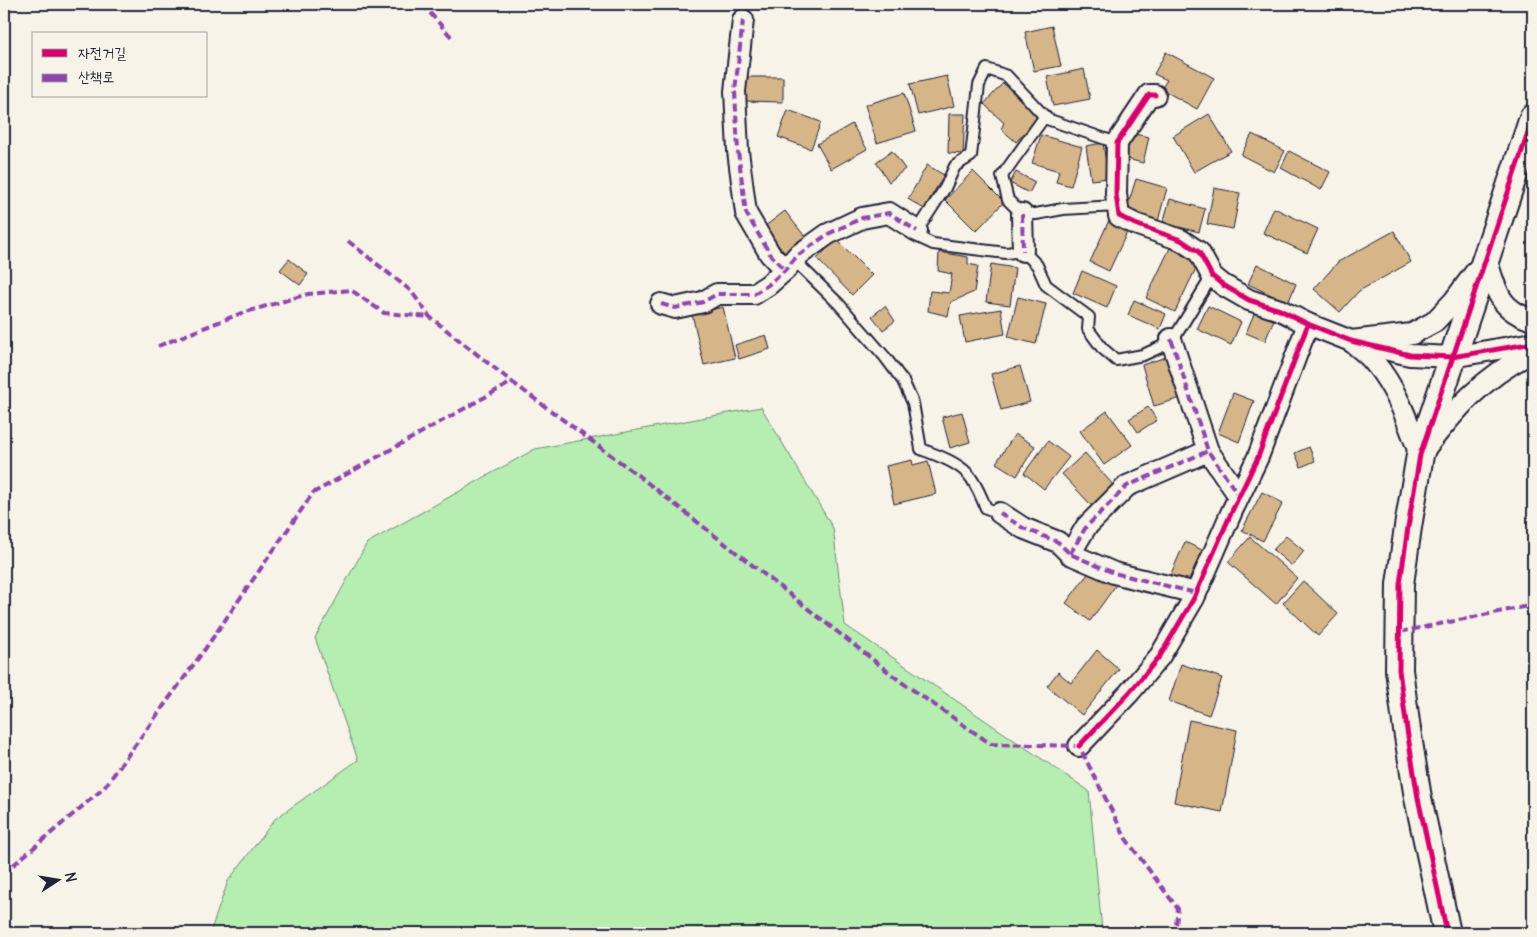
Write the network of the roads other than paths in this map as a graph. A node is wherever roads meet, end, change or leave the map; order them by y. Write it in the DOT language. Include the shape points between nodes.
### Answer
graph roads {
  1 [pos="743,20"];
  2 [pos="1156,95"];
  3 [pos="1045,116"];
  4 [pos="1533,118"];
  5 [pos="1117,143"];
  6 [pos="1118,206"];
  7 [pos="1022,214"];
  8 [pos="917,231"];
  9 [pos="1023,251"];
  10 [pos="1486,258"];
  11 [pos="789,265"];
  12 [pos="1212,276"];
  13 [pos="661,304"];
  14 [pos="1533,320"];
  15 [pos="1308,324"];
  16 [pos="1171,339"];
  17 [pos="1351,341"];
  18 [pos="1533,343"];
  19 [pos="1533,352"];
  20 [pos="1452,357"];
  21 [pos="1208,450"];
  22 [pos="1420,455"];
  23 [pos="1239,496"];
  24 [pos="1000,513"];
  25 [pos="1070,554"];
  26 [pos="1196,593"];
  27 [pos="1079,746"];
  28 [pos="1447,933"];
  1 -- 11 [label="street" via="735,91 746,213 770,254"];
  2 -- 5 [label="street" via="1149,94"];
  3 -- 5 [label="lane" via="1047,120"];
  3 -- 7 [label="lane" via="1002,176 1008,200"];
  3 -- 8 [label="lane" via="1007,76 987,69 979,86 971,156 955,166"];
  4 -- 10 [label="street"];
  5 -- 6 [label="street"];
  6 -- 7 [label="lane"];
  6 -- 12 [label="street" via="1120,216 1181,240 1199,252"];
  7 -- 9 [label="street"];
  8 -- 9 [label="lane" via="918,237 933,244 1006,253"];
  8 -- 11 [label="street" via="889,213 862,218 828,234"];
  9 -- 16 [label="lane" via="1037,265 1046,285 1089,317 1088,329 1116,360 1143,355"];
  10 -- 14 [label="street" via="1495,290 1502,300 1510,310"];
  10 -- 17 [label="street" via="1434,322 1412,334"];
  10 -- 20 [label="street"];
  11 -- 13 [label="street" via="768,286 754,294 717,294 703,302 675,308"];
  11 -- 24 [label="lane" via="839,304 903,381 913,403 921,449 967,473 986,508"];
  12 -- 15 [label="street" via="1249,300"];
  12 -- 16 [label="lane"];
  15 -- 17 [label="street"];
  15 -- 23 [label="street" via="1258,457"];
  16 -- 21 [label="street"];
  17 -- 20 [label="street" via="1410,355"];
  17 -- 22 [label="street" via="1373,360 1391,384"];
  18 -- 20 [label="street"];
  19 -- 22 [label="street" via="1501,369 1481,385 1446,421"];
  20 -- 22 [label="street"];
  21 -- 23 [label="street"];
  21 -- 25 [label="street" via="1127,486 1086,527"];
  22 -- 28 [label="street" via="1400,584 1399,670 1418,798"];
  23 -- 26 [label="street"];
  24 -- 25 [label="street" via="1023,528 1058,542"];
  25 -- 26 [label="street" via="1114,573"];
  26 -- 27 [label="street" via="1160,656"];
}
